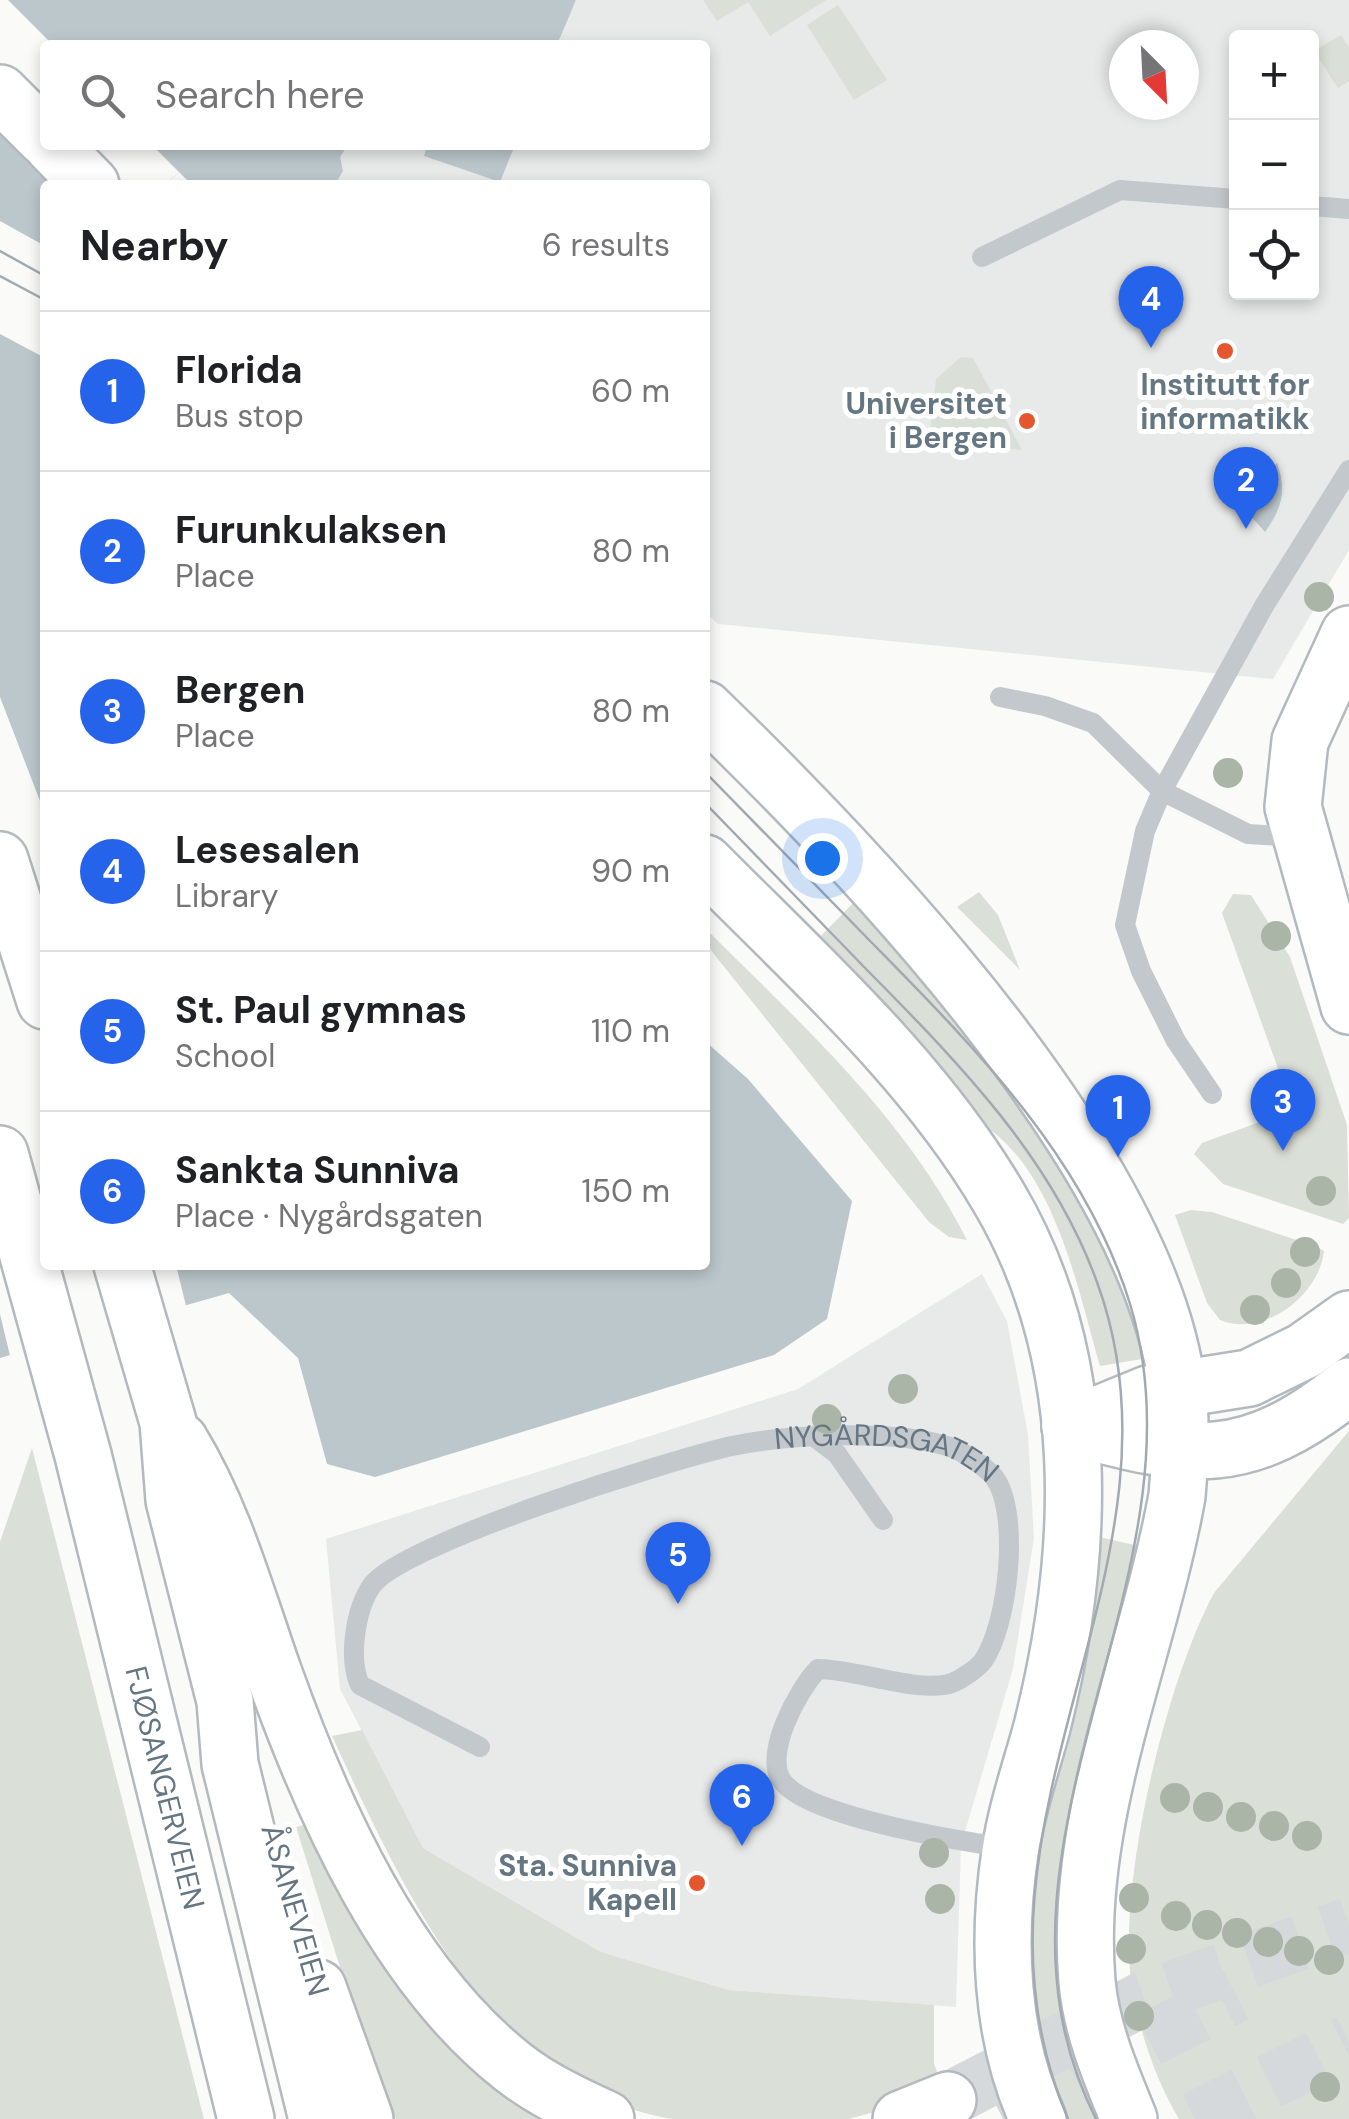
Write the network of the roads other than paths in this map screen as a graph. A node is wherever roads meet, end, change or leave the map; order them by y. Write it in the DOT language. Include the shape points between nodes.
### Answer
graph roads {
  1 [pos="0,92"];
  2 [pos="40,133"];
  3 [pos="57,150"];
  4 [pos="86,180"];
  5 [pos="1229,199"];
  6 [pos="1319,207"];
  7 [pos="1349,209"];
  8 [pos="982,258"];
  9 [pos="1349,470"];
  10 [pos="1349,634"];
  11 [pos="1000,698"];
  12 [pos="710,714"];
  13 [pos="1162,791"];
  14 [pos="1298,838"];
  15 [pos="0,860"];
  16 [pos="710,868"];
  17 [pos="40,985"];
  18 [pos="1349,1006"];
  19 [pos="1212,1094"];
  20 [pos="0,1154"];
  21 [pos="123,1270"];
  22 [pos="1349,1319"];
  23 [pos="1349,1386"];
  24 [pos="1178,1390"];
  25 [pos="168,1422"];
  26 [pos="1070,1426"];
  27 [pos="817,1439"];
  28 [pos="1181,1451"];
  29 [pos="883,1520"];
  30 [pos="225,1701"];
  31 [pos="480,1747"];
  32 [pos="1010,1848"];
  33 [pos="246,2119"];
  34 [pos="316,2119"];
  35 [pos="365,2119"];
  36 [pos="606,2119"];
  37 [pos="1038,2119"];
  38 [pos="1129,2119"];
  1 -- 2 [label="main road"];
  3 -- 4 [label="main road"];
  5 -- 8 [label="lane" via="1120,190"];
  6 -- 7 [label="lane"];
  9 -- 13 [label="lane"];
  10 -- 14 [label="main road" via="1300,740 1293,807"];
  11 -- 13 [label="lane" via="1093,724"];
  12 -- 24 [label="main road" via="791,793 932,951 1058,1111 1147,1281"];
  13 -- 14 [label="lane" via="1248,834"];
  13 -- 19 [label="lane" via="1145,831 1125,924 1176,1041"];
  14 -- 18 [label="main road"];
  15 -- 17 [label="main road"];
  16 -- 26 [label="main road" via="918,1085 1000,1198 1046,1307"];
  20 -- 33 [label="main road, FJØSANGERVEIEN" via="83,1456"];
  21 -- 25 [label="main road"];
  22 -- 24 [label="main road" via="1250,1378"];
  23 -- 28 [label="main road" via="1263,1442"];
  24 -- 26 [label="main road" via="1125,1401"];
  24 -- 28 [label="main road"];
  25 -- 30 [label="main road" via="174,1500"];
  25 -- 36 [label="main road" via="209,1488 276,1679 343,1836 410,1955 469,2026 516,2069"];
  26 -- 28 [label="main road"];
  26 -- 32 [label="main road" via="1076,1524 1067,1618"];
  27 -- 29 [label="lane" via="836,1454"];
  27 -- 31 [label="lane, NYGÅRDSGATEN" via="734,1446 617,1481 455,1537 398,1563 374,1583 361,1604 354,1670 360,1685"];
  27 -- 32 [label="lane, NYGÅRDSGATEN" via="885,1433 954,1448 995,1478 1008,1523 1009,1560 1003,1604 983,1661 953,1682 928,1686 849,1669 818,1670 786,1720 775,1761 779,1777 824,1808"];
  28 -- 38 [label="main road" via="1169,1539 1095,1828 1086,1914 1087,1985 1101,2049"];
  30 -- 34 [label="main road" via="230,1764"];
  30 -- 35 [label="main road, ÅSANEVEIEN" via="252,1756 311,1968"];
  32 -- 37 [label="main road" via="1002,1932 1011,2035"];
}
